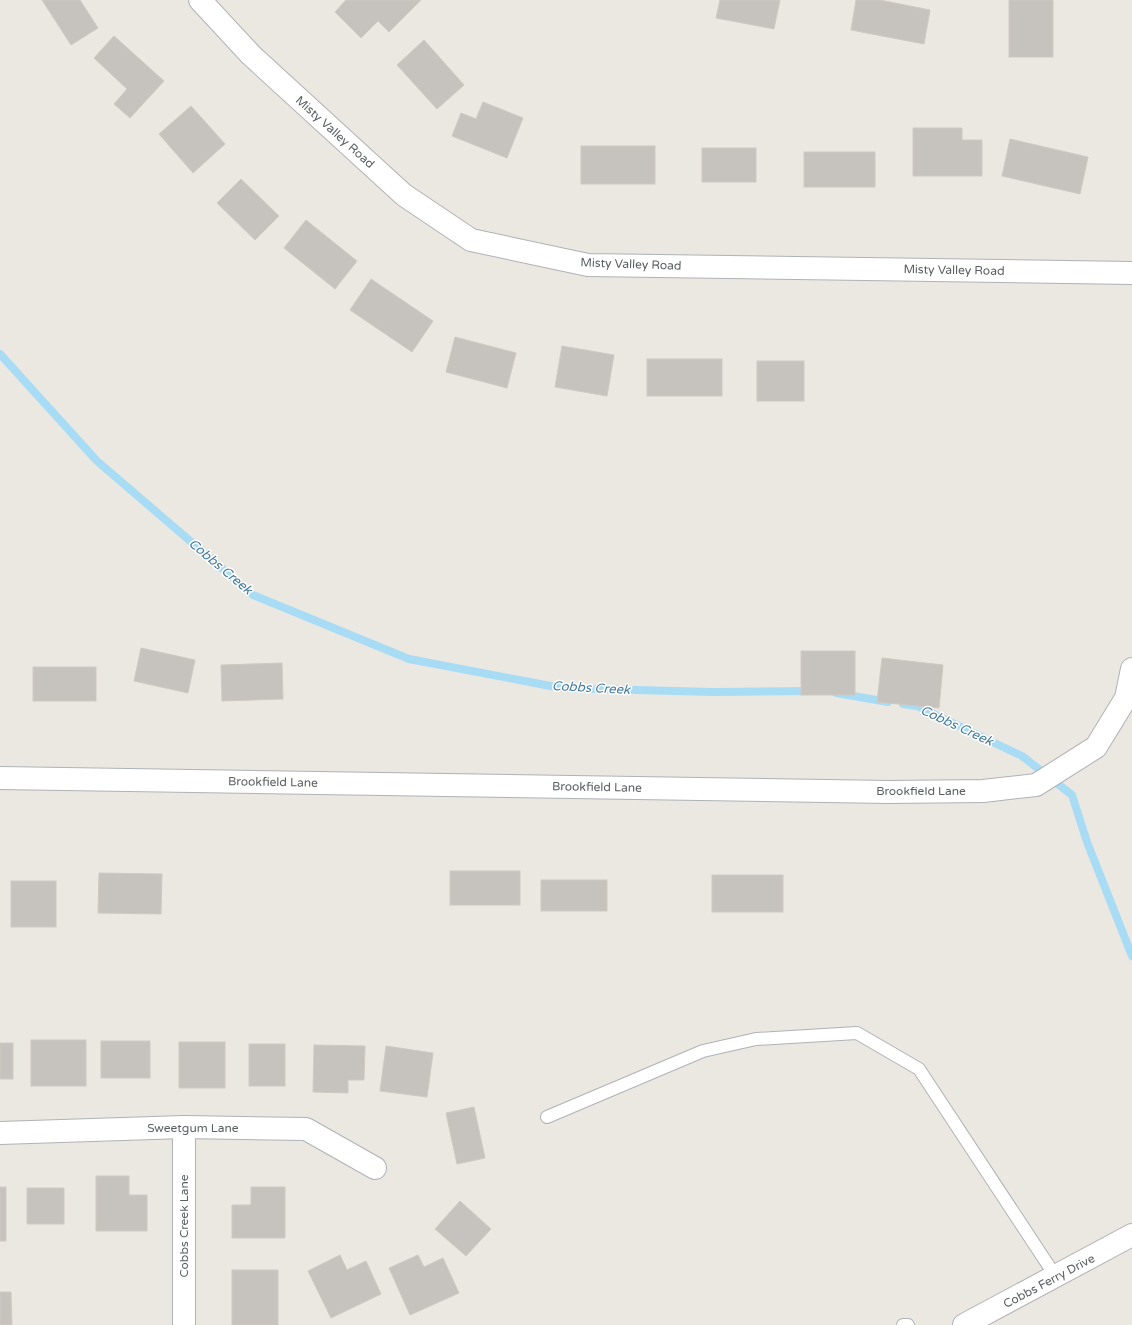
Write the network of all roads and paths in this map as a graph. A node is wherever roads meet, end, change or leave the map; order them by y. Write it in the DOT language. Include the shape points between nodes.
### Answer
graph roads {
  1 [pos="200,0"];
  2 [pos="1132,273"];
  3 [pos="1132,669"];
  4 [pos="0,778"];
  5 [pos="547,1117"];
  6 [pos="184,1127"];
  7 [pos="0,1133"];
  8 [pos="375,1168"];
  9 [pos="1132,1235"];
  10 [pos="1056,1277"];
  11 [pos="184,1325"];
  12 [pos="903,1325"];
  13 [pos="908,1325"];
  14 [pos="964,1325"];
  1 -- 2 [label="street, Misty Valley Road" via="251,55 404,196 471,240 588,265"];
  3 -- 4 [label="street, Brookfield Lane" via="1126,698 1096,747 1036,785 983,791 889,792"];
  5 -- 10 [label="lane" via="703,1051 756,1039 856,1033 919,1069"];
  6 -- 7 [label="street, Sweetgum Lane"];
  6 -- 8 [label="street, Sweetgum Lane" via="306,1129"];
  6 -- 11 [label="street, Cobbs Creek Lane"];
  9 -- 10 [label="street, Cobbs Ferry Drive"];
  10 -- 14 [label="street, Cobbs Ferry Drive"];
  12 -- 13 [label="lane"];
}
